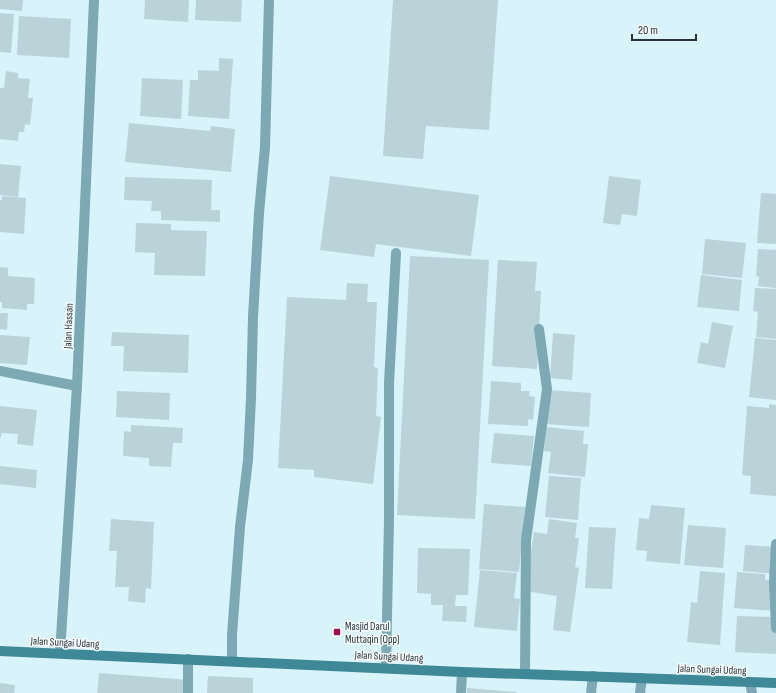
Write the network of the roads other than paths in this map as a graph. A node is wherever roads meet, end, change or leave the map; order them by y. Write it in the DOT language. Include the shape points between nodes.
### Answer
graph roads {
  1 [pos="94,0"];
  2 [pos="269,0"];
  3 [pos="396,253"];
  4 [pos="539,330"];
  5 [pos="0,371"];
  6 [pos="77,386"];
  7 [pos="776,544"];
  8 [pos="776,628"];
  9 [pos="0,651"];
  10 [pos="60,653"];
  11 [pos="188,659"];
  12 [pos="232,661"];
  13 [pos="386,667"];
  14 [pos="462,672"];
  15 [pos="525,673"];
  16 [pos="593,676"];
  17 [pos="642,678"];
  18 [pos="750,682"];
  19 [pos="776,683"];
  20 [pos="188,693"];
  21 [pos="460,693"];
  22 [pos="591,693"];
  23 [pos="640,693"];
  24 [pos="752,693"];
  1 -- 6 [label="street, Jalan Hassan"];
  2 -- 12 [label="street" via="265,148 256,272 248,460 240,527"];
  3 -- 13 [label="street" via="389,383 390,519"];
  4 -- 15 [label="street" via="547,388 526,540"];
  5 -- 6 [label="street"];
  6 -- 10 [label="street, Jalan Hassan"];
  7 -- 8 [label="street"];
  9 -- 10 [label="street, Jalan Sungai Udang"];
  10 -- 11 [label="street, Jalan Sungai Udang"];
  11 -- 12 [label="street, Jalan Sungai Udang"];
  11 -- 20 [label="street"];
  12 -- 13 [label="street, Jalan Sungai Udang"];
  13 -- 14 [label="street, Jalan Sungai Udang"];
  14 -- 15 [label="street, Jalan Sungai Udang"];
  14 -- 21 [label="street"];
  15 -- 16 [label="street, Jalan Sungai Udang"];
  16 -- 17 [label="street, Jalan Sungai Udang"];
  16 -- 22 [label="street"];
  17 -- 18 [label="street, Jalan Sungai Udang"];
  17 -- 23 [label="street"];
  18 -- 19 [label="street, Jalan Sungai Udang"];
  18 -- 24 [label="street"];
}
